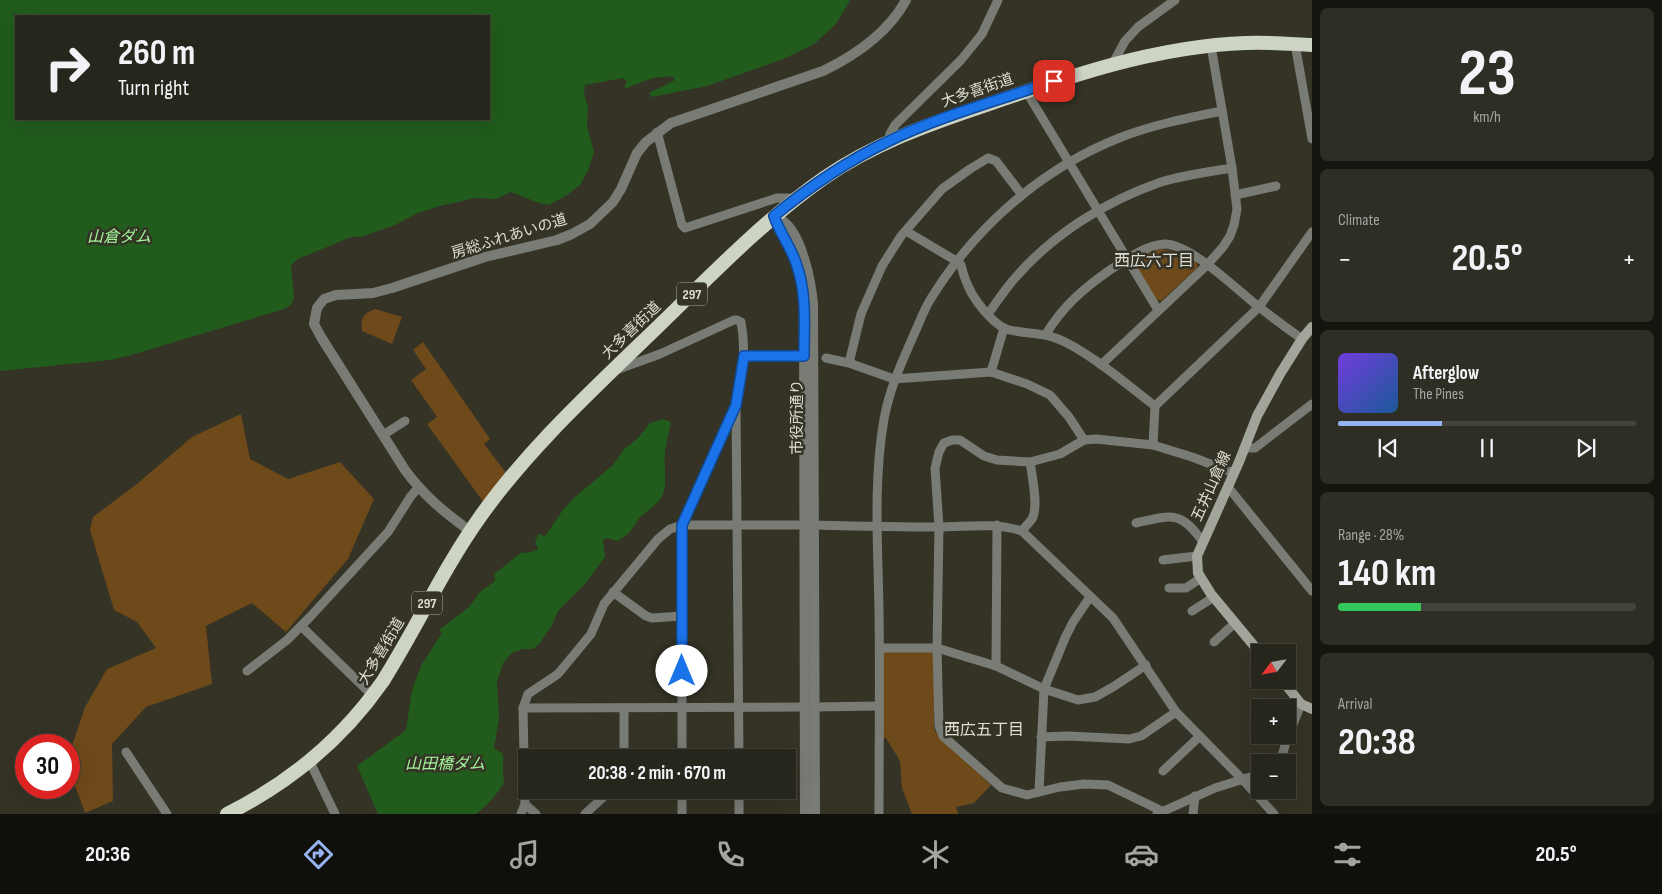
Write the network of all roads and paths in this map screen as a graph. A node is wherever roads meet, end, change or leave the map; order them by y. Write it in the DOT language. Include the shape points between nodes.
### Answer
graph roads {
  1 [pos="906,0"];
  2 [pos="998,0"];
  3 [pos="1175,0"];
  4 [pos="1295,44"];
  5 [pos="1312,45"];
  6 [pos="1211,46"];
  7 [pos="1112,65"];
  8 [pos="1026,91"];
  9 [pos="1222,111"];
  10 [pos="1310,112"];
  11 [pos="657,132"];
  12 [pos="1312,139"];
  13 [pos="889,141"];
  14 [pos="1069,162"];
  15 [pos="1232,168"];
  16 [pos="1276,186"];
  17 [pos="1022,195"];
  18 [pos="1235,195"];
  19 [pos="795,198"];
  20 [pos="1097,210"];
  21 [pos="774,216"];
  22 [pos="906,231"];
  23 [pos="1312,232"];
  24 [pos="1127,259"];
  25 [pos="958,262"];
  26 [pos="1207,265"];
  27 [pos="1259,307"];
  28 [pos="1158,310"];
  29 [pos="988,314"];
  30 [pos="1312,327"];
  31 [pos="1004,328"];
  32 [pos="1046,334"];
  33 [pos="1302,339"];
  34 [pos="744,356"];
  35 [pos="804,356"];
  36 [pos="826,358"];
  37 [pos="850,363"];
  38 [pos="1101,365"];
  39 [pos="611,372"];
  40 [pos="991,372"];
  41 [pos="894,379"];
  42 [pos="1312,404"];
  43 [pos="736,405"];
  44 [pos="1155,406"];
  45 [pos="404,421"];
  46 [pos="383,435"];
  47 [pos="1084,440"];
  48 [pos="1153,445"];
  49 [pos="1244,448"];
  50 [pos="1030,462"];
  51 [pos="1234,473"];
  52 [pos="1228,487"];
  53 [pos="418,488"];
  54 [pos="1136,524"];
  55 [pos="682,525"];
  56 [pos="808,525"];
  57 [pos="996,525"];
  58 [pos="737,526"];
  59 [pos="878,527"];
  60 [pos="939,527"];
  61 [pos="470,531"];
  62 [pos="1022,531"];
  63 [pos="1203,542"];
  64 [pos="1197,556"];
  65 [pos="1163,560"];
  66 [pos="1202,578"];
  67 [pos="1170,588"];
  68 [pos="1312,591"];
  69 [pos="613,592"];
  70 [pos="1090,597"];
  71 [pos="1214,597"];
  72 [pos="1192,611"];
  73 [pos="682,616"];
  74 [pos="1235,623"];
  75 [pos="301,626"];
  76 [pos="1214,642"];
  77 [pos="1252,644"];
  78 [pos="880,648"];
  79 [pos="937,648"];
  80 [pos="996,666"];
  81 [pos="1146,666"];
  82 [pos="247,671"];
  83 [pos="1044,689"];
  84 [pos="1289,689"];
  85 [pos="373,696"];
  86 [pos="1301,704"];
  87 [pos="879,706"];
  88 [pos="738,707"];
  89 [pos="809,707"];
  90 [pos="522,708"];
  91 [pos="624,708"];
  92 [pos="682,708"];
  93 [pos="1312,708"];
  94 [pos="1176,712"];
  95 [pos="1200,736"];
  96 [pos="1041,737"];
  97 [pos="624,749"];
  98 [pos="682,749"];
  99 [pos="739,749"];
  100 [pos="126,752"];
  101 [pos="1283,754"];
  102 [pos="310,762"];
  103 [pos="1163,771"];
  104 [pos="1251,777"];
  105 [pos="1243,780"];
  106 [pos="1039,792"];
  107 [pos="1195,796"];
  108 [pos="602,799"];
  109 [pos="682,799"];
  110 [pos="739,799"];
  111 [pos="525,804"];
  112 [pos="1159,813"];
  113 [pos="167,814"];
  114 [pos="227,814"];
  115 [pos="335,814"];
  116 [pos="521,814"];
  117 [pos="536,814"];
  118 [pos="586,814"];
  119 [pos="682,814"];
  120 [pos="739,814"];
  121 [pos="804,814"];
  122 [pos="815,814"];
  123 [pos="878,814"];
  124 [pos="1193,814"];
  125 [pos="1274,814"];
  1 -- 11 [label="street, 房総ふれあいの道" via="875,38 840,63 671,123"];
  2 -- 13 [label="street" via="982,34 895,125"];
  3 -- 7 [label="street" via="1138,27 1125,41"];
  4 -- 5 [label="highway, 大多喜街道 / 297"];
  4 -- 6 [label="highway, 大多喜街道 / 297"];
  4 -- 10 [label="street"];
  6 -- 7 [label="highway, 大多喜街道 / 297"];
  6 -- 9 [label="street"];
  7 -- 8 [label="highway, 大多喜街道 / 297"];
  8 -- 13 [label="highway, 大多喜街道 / 297"];
  8 -- 14 [label="street"];
  9 -- 14 [label="street" via="1120,137"];
  9 -- 15 [label="street"];
  10 -- 12 [label="street"];
  11 -- 19 [label="street" via="685,228 777,198"];
  11 -- 46 [label="street, 房総ふれあいの道" via="637,153 613,202 590,224 572,234 485,257 373,293 324,298 317,308 314,324"];
  13 -- 19 [label="highway, 大多喜街道 / 297" via="833,172"];
  14 -- 17 [label="street"];
  14 -- 20 [label="street"];
  15 -- 18 [label="street"];
  15 -- 20 [label="street" via="1162,182"];
  16 -- 18 [label="street"];
  17 -- 22 [label="street" via="996,161 988,158 942,189"];
  17 -- 25 [label="street" via="986,228"];
  18 -- 26 [label="street" via="1237,208 1230,236"];
  19 -- 21 [label="highway, 大多喜街道 / 297"];
  20 -- 24 [label="street"];
  20 -- 29 [label="street" via="1043,249 1015,278"];
  21 -- 35 [label="street, 市役所通り" via="800,275 804,300"];
  21 -- 39 [label="highway, 大多喜街道 / 297"];
  21 -- 56 [label="street, 市役所通り" via="785,222 794,237 811,286"];
  22 -- 25 [label="street"];
  22 -- 37 [label="street" via="882,266 861,314"];
  23 -- 27 [label="street"];
  24 -- 26 [label="street" via="1145,249 1167,244 1185,250"];
  24 -- 28 [label="street"];
  24 -- 32 [label="street" via="1079,293 1057,315"];
  25 -- 29 [label="street" via="970,293"];
  25 -- 41 [label="street" via="930,301"];
  26 -- 27 [label="street"];
  26 -- 28 [label="street"];
  27 -- 33 [label="street"];
  27 -- 44 [label="street"];
  28 -- 38 [label="street"];
  29 -- 31 [label="street"];
  30 -- 33 [label="main road, 五井山倉線"];
  31 -- 32 [label="street"];
  31 -- 40 [label="street"];
  32 -- 38 [label="street"];
  33 -- 49 [label="main road, 五井山倉線" via="1257,416"];
  34 -- 35 [label="street"];
  34 -- 39 [label="street" via="741,322 737,320"];
  34 -- 43 [label="street"];
  35 -- 56 [label="street, 市役所通り"];
  36 -- 37 [label="street"];
  37 -- 41 [label="street"];
  38 -- 44 [label="street"];
  39 -- 61 [label="highway, 大多喜街道 / 297" via="526,459"];
  40 -- 41 [label="street"];
  40 -- 47 [label="street" via="1050,395"];
  41 -- 59 [label="street" via="884,419 878,476"];
  42 -- 49 [label="street" via="1256,448"];
  43 -- 55 [label="street"];
  43 -- 58 [label="street"];
  44 -- 48 [label="street"];
  45 -- 46 [label="street"];
  46 -- 53 [label="street, 房総ふれあいの道"];
  47 -- 48 [label="street"];
  47 -- 50 [label="street" via="1060,454"];
  48 -- 51 [label="street"];
  49 -- 51 [label="main road, 五井山倉線"];
  50 -- 60 [label="street" via="984,456 960,440 944,443 936,468"];
  50 -- 62 [label="street" via="1033,517"];
  51 -- 52 [label="main road, 五井山倉線"];
  52 -- 63 [label="main road, 五井山倉線"];
  52 -- 68 [label="street"];
  53 -- 61 [label="street, 房総ふれあいの道"];
  53 -- 75 [label="street" via="388,532"];
  54 -- 63 [label="street" via="1170,516 1183,520"];
  55 -- 58 [label="street"];
  55 -- 69 [label="street" via="670,529 658,539"];
  55 -- 73 [label="street"];
  56 -- 58 [label="street"];
  56 -- 59 [label="street"];
  56 -- 89 [label="street, 市役所通り"];
  57 -- 60 [label="street"];
  57 -- 62 [label="street"];
  57 -- 80 [label="street"];
  58 -- 88 [label="street"];
  59 -- 60 [label="street"];
  59 -- 78 [label="street"];
  60 -- 79 [label="street"];
  61 -- 85 [label="highway, 大多喜街道 / 297"];
  62 -- 70 [label="street"];
  63 -- 64 [label="main road, 五井山倉線"];
  64 -- 65 [label="street"];
  64 -- 66 [label="main road" via="1198,573"];
  66 -- 67 [label="street" via="1186,588"];
  66 -- 71 [label="main road"];
  69 -- 73 [label="street" via="646,616"];
  69 -- 90 [label="street" via="604,604 592,634 558,674 528,694"];
  70 -- 81 [label="street" via="1113,618"];
  70 -- 83 [label="street" via="1064,638"];
  71 -- 72 [label="street"];
  71 -- 74 [label="main road"];
  73 -- 92 [label="street"];
  74 -- 76 [label="street"];
  74 -- 77 [label="main road"];
  75 -- 82 [label="street"];
  75 -- 85 [label="street"];
  78 -- 79 [label="street"];
  78 -- 87 [label="street"];
  79 -- 80 [label="street"];
  79 -- 106 [label="street" via="942,736 1002,788 1027,795"];
  80 -- 83 [label="street"];
  81 -- 83 [label="street" via="1087,700"];
  81 -- 94 [label="street"];
  83 -- 96 [label="street"];
  84 -- 86 [label="main road"];
  85 -- 102 [label="highway, 大多喜街道 / 297"];
  86 -- 93 [label="main road"];
  86 -- 101 [label="street"];
  87 -- 89 [label="street"];
  87 -- 123 [label="street"];
  88 -- 89 [label="street"];
  88 -- 92 [label="street"];
  88 -- 99 [label="street"];
  89 -- 121 [label="street, 市役所通り"];
  89 -- 122 [label="street, 市役所通り"];
  90 -- 91 [label="street"];
  90 -- 111 [label="street"];
  91 -- 92 [label="street"];
  91 -- 97 [label="street"];
  92 -- 98 [label="street"];
  94 -- 95 [label="street"];
  94 -- 96 [label="street" via="1141,736 1129,739"];
  95 -- 103 [label="street"];
  95 -- 105 [label="street"];
  96 -- 106 [label="street"];
  100 -- 113 [label="street"];
  102 -- 114 [label="highway, 大多喜街道 / 297" via="276,787"];
  102 -- 115 [label="street"];
  104 -- 105 [label="street"];
  105 -- 107 [label="street"];
  105 -- 125 [label="street"];
  106 -- 112 [label="street" via="1084,784 1108,785"];
  107 -- 112 [label="street"];
  107 -- 124 [label="street"];
  108 -- 118 [label="street"];
  109 -- 119 [label="street"];
  110 -- 120 [label="street"];
  111 -- 116 [label="street"];
  111 -- 117 [label="street"];
}
